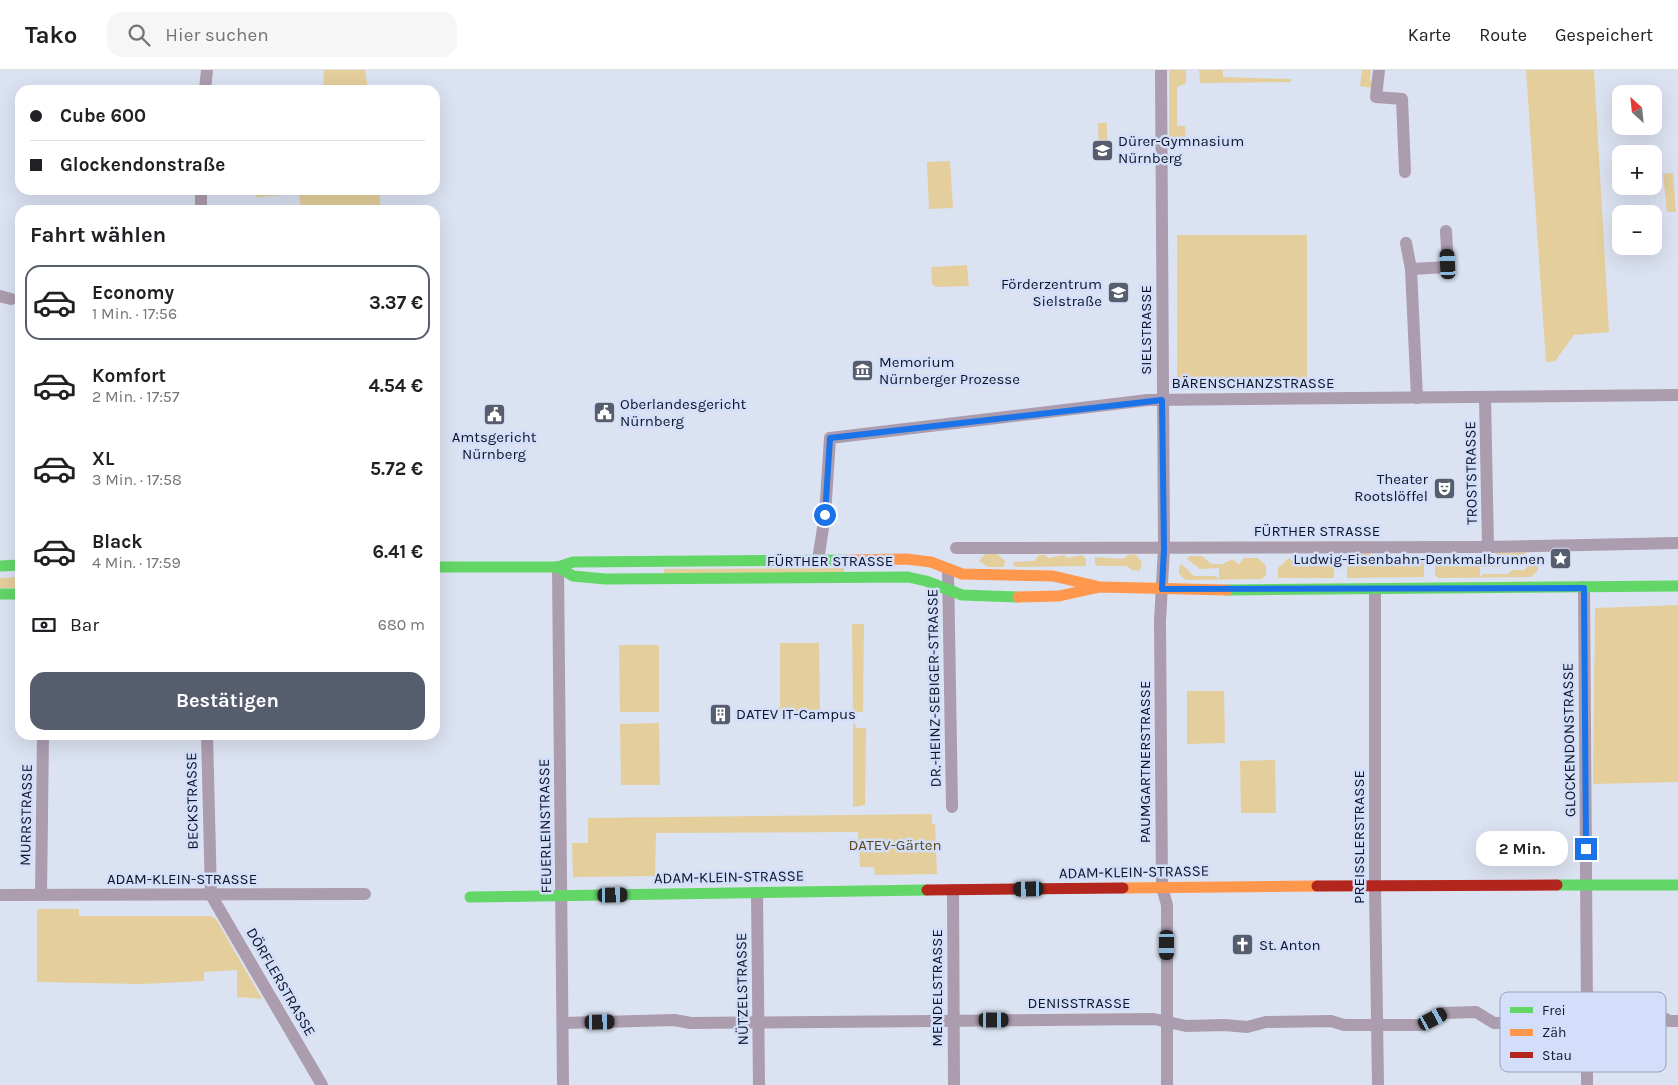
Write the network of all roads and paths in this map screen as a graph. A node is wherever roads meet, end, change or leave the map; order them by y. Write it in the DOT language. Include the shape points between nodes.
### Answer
graph roads {
  1 [pos="206,70"];
  2 [pos="1161,70"];
  3 [pos="1379,70"];
  4 [pos="205,85"];
  5 [pos="1405,172"];
  6 [pos="1446,231"];
  7 [pos="1406,243"];
  8 [pos="1411,269"];
  9 [pos="1678,395"];
  10 [pos="1485,397"];
  11 [pos="1417,398"];
  12 [pos="1162,400"];
  13 [pos="1678,542"];
  14 [pos="1488,547"];
  15 [pos="956,548"];
  16 [pos="1164,548"];
  17 [pos="818,560"];
  18 [pos="15,565"];
  19 [pos="0,566"];
  20 [pos="440,567"];
  21 [pos="558,567"];
  22 [pos="948,569"];
  23 [pos="1100,586"];
  24 [pos="1678,586"];
  25 [pos="1584,588"];
  26 [pos="1162,589"];
  27 [pos="1375,589"];
  28 [pos="948,590"];
  29 [pos="0,594"];
  30 [pos="15,594"];
  31 [pos="42,740"];
  32 [pos="207,740"];
  33 [pos="952,807"];
  34 [pos="1587,885"];
  35 [pos="1678,885"];
  36 [pos="1162,887"];
  37 [pos="1375,887"];
  38 [pos="953,890"];
  39 [pos="757,892"];
  40 [pos="41,894"];
  41 [pos="365,894"];
  42 [pos="0,895"];
  43 [pos="211,895"];
  44 [pos="562,896"];
  45 [pos="470,897"];
  46 [pos="1587,992"];
  47 [pos="1666,1019"];
  48 [pos="954,1020"];
  49 [pos="1678,1021"];
  50 [pos="758,1022"];
  51 [pos="1167,1022"];
  52 [pos="564,1023"];
  53 [pos="1500,1023"];
  54 [pos="1378,1025"];
  55 [pos="1588,1072"];
  56 [pos="322,1085"];
  57 [pos="563,1085"];
  58 [pos="759,1085"];
  59 [pos="954,1085"];
  60 [pos="1167,1085"];
  61 [pos="1378,1085"];
  62 [pos="1588,1085"];
  1 -- 4 [label="street"];
  2 -- 12 [label="street, SIELSTRASSE"];
  3 -- 5 [label="street" via="1376,97 1402,99"];
  6 -- 8 [label="street" via="1448,267"];
  7 -- 8 [label="street"];
  8 -- 11 [label="street"];
  9 -- 10 [label="street, BÄRENSCHANZSTRASSE"];
  10 -- 11 [label="street, BÄRENSCHANZSTRASSE"];
  10 -- 14 [label="street, TROSTSTRASSE"];
  11 -- 12 [label="street, BÄRENSCHANZSTRASSE"];
  12 -- 16 [label="street, SIELSTRASSE"];
  12 -- 17 [label="street, BÄRENSCHANZSTRASSE" via="830,438 825,515"];
  13 -- 14 [label="street, FÜRTHER STRASSE"];
  14 -- 16 [label="street, FÜRTHER STRASSE"];
  15 -- 16 [label="street, FÜRTHER STRASSE"];
  16 -- 26 [label="street, SIELSTRASSE"];
  17 -- 21 [label="main road, FÜRTHER STRASSE" via="573,562"];
  17 -- 22 [label="main road, FÜRTHER STRASSE" via="916,560"];
  18 -- 19 [label="main road"];
  20 -- 21 [label="main road, FÜRTHER STRASSE"];
  21 -- 28 [label="main road, FÜRTHER STRASSE" via="573,576 605,579 908,577"];
  21 -- 44 [label="street, FEUERLEINSTRASSE"];
  22 -- 23 [label="main road, FÜRTHER STRASSE" via="973,575 1053,576"];
  22 -- 28 [label="street, DR.-HEINZ-SEBIGER-STRASSE"];
  23 -- 26 [label="main road, FÜRTHER STRASSE"];
  23 -- 28 [label="main road, FÜRTHER STRASSE" via="1059,596 974,597"];
  24 -- 25 [label="main road, FÜRTHER STRASSE"];
  25 -- 27 [label="main road, FÜRTHER STRASSE"];
  25 -- 34 [label="street, GLOCKENDONSTRASSE"];
  26 -- 27 [label="main road, FÜRTHER STRASSE"];
  26 -- 36 [label="street, PAUMGARTNERSTRASSE"];
  27 -- 37 [label="street, PREISSLERSTRASSE"];
  28 -- 33 [label="street, DR.-HEINZ-SEBIGER-STRASSE"];
  29 -- 30 [label="main road"];
  31 -- 40 [label="street, MURRSTRASSE"];
  32 -- 43 [label="street, BECKSTRASSE"];
  34 -- 35 [label="main road, ADAM-KLEIN-STRASSE"];
  34 -- 37 [label="main road, ADAM-KLEIN-STRASSE"];
  34 -- 46 [label="street, GLOCKENDONSTRASSE"];
  36 -- 37 [label="main road, ADAM-KLEIN-STRASSE"];
  36 -- 38 [label="main road, ADAM-KLEIN-STRASSE"];
  36 -- 51 [label="street, PAUMGARTNERSTRASSE" via="1167,905"];
  37 -- 54 [label="street, PREISSLERSTRASSE"];
  38 -- 39 [label="main road, ADAM-KLEIN-STRASSE"];
  38 -- 48 [label="street, MENDELSTRASSE"];
  39 -- 44 [label="main road, ADAM-KLEIN-STRASSE"];
  39 -- 50 [label="street, NÜTZELSTRASSE"];
  40 -- 42 [label="street, ADAM-KLEIN-STRASSE"];
  40 -- 43 [label="street, ADAM-KLEIN-STRASSE"];
  41 -- 43 [label="street, ADAM-KLEIN-STRASSE"];
  43 -- 56 [label="street, DÖRFLERSTRASSE"];
  44 -- 45 [label="main road, ADAM-KLEIN-STRASSE"];
  44 -- 52 [label="street, FEUERLEINSTRASSE"];
  47 -- 49 [label="street, DENISSTRASSE"];
  48 -- 50 [label="street, DENISSTRASSE"];
  48 -- 51 [label="street, DENISSTRASSE" via="1154,1019"];
  48 -- 59 [label="street, MENDELSTRASSE"];
  50 -- 52 [label="street, DENISSTRASSE"];
  50 -- 58 [label="street, NÜTZELSTRASSE"];
  51 -- 54 [label="street, DENISSTRASSE" via="1186,1026 1225,1024 1247,1027 1266,1022 1331,1021 1344,1025"];
  51 -- 60 [label="street, PAUMGARTNERSTRASSE"];
  52 -- 57 [label="street, FEUERLEINSTRASSE"];
  53 -- 54 [label="street, DENISSTRASSE" via="1494,1023 1476,1012 1468,1012 1444,1013 1421,1025"];
  54 -- 61 [label="street, PREISSLERSTRASSE"];
  55 -- 62 [label="street, GLOCKENDONSTRASSE"];
}
